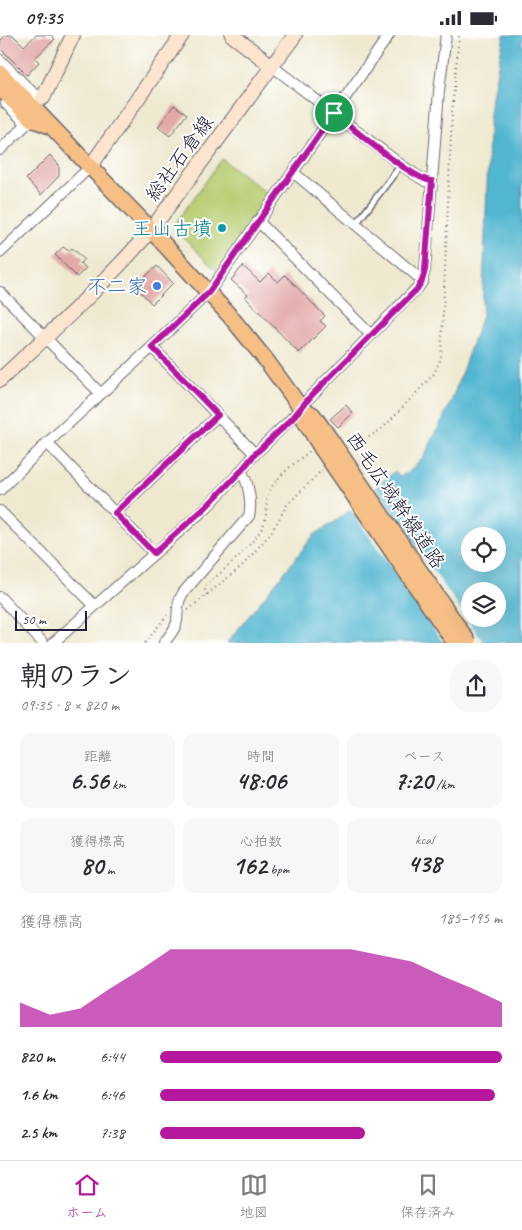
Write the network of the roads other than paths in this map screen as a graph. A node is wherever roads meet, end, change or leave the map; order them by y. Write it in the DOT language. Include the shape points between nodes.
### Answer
graph roads {
  1 [pos="73,35"];
  2 [pos="182,35"];
  3 [pos="232,35"];
  4 [pos="295,35"];
  5 [pos="389,35"];
  6 [pos="446,35"];
  7 [pos="0,60"];
  8 [pos="272,66"];
  9 [pos="0,73"];
  10 [pos="0,88"];
  11 [pos="0,98"];
  12 [pos="43,98"];
  13 [pos="334,113"];
  14 [pos="29,122"];
  15 [pos="50,125"];
  16 [pos="0,150"];
  17 [pos="401,165"];
  18 [pos="90,167"];
  19 [pos="293,172"];
  20 [pos="432,181"];
  21 [pos="258,221"];
  22 [pos="356,225"];
  23 [pos="151,230"];
  24 [pos="0,253"];
  25 [pos="422,281"];
  26 [pos="0,292"];
  27 [pos="209,292"];
  28 [pos="371,335"];
  29 [pos="45,338"];
  30 [pos="152,347"];
  31 [pos="0,380"];
  32 [pos="101,394"];
  33 [pos="302,409"];
  34 [pos="218,415"];
  35 [pos="47,443"];
  36 [pos="327,445"];
  37 [pos="255,454"];
  38 [pos="241,471"];
  39 [pos="0,490"];
  40 [pos="0,511"];
  41 [pos="115,513"];
  42 [pos="154,553"];
  43 [pos="0,597"];
  44 [pos="94,605"];
  45 [pos="43,643"];
  46 [pos="53,643"];
  47 [pos="164,643"];
  48 [pos="456,643"];
  49 [pos="469,643"];
  1 -- 12 [label="main road"];
  2 -- 18 [label="main road"];
  3 -- 8 [label="main road"];
  4 -- 8 [label="main road, 総社石倉線"];
  5 -- 13 [label="street"];
  6 -- 20 [label="street"];
  7 -- 12 [label="street" via="33,93"];
  8 -- 13 [label="street"];
  8 -- 23 [label="main road, 総社石倉線"];
  9 -- 15 [label="main road, 西毛広域幹線道路"];
  10 -- 14 [label="main road, 西毛広域幹線道路"];
  11 -- 14 [label="street"];
  13 -- 17 [label="street"];
  13 -- 19 [label="street"];
  14 -- 15 [label="main road, 西毛広域幹線道路"];
  14 -- 16 [label="street"];
  15 -- 18 [label="main road, 西毛広域幹線道路"];
  17 -- 20 [label="street" via="425,181"];
  17 -- 22 [label="lane"];
  18 -- 23 [label="main road, 西毛広域幹線道路"];
  18 -- 24 [label="street"];
  19 -- 21 [label="street"];
  19 -- 22 [label="street"];
  20 -- 25 [label="street"];
  21 -- 27 [label="street"];
  21 -- 28 [label="street"];
  22 -- 25 [label="street"];
  23 -- 27 [label="main road, 西毛広域幹線道路"];
  23 -- 29 [label="main road, 総社石倉線"];
  25 -- 28 [label="street"];
  26 -- 29 [label="street"];
  27 -- 30 [label="street"];
  27 -- 33 [label="main road, 西毛広域幹線道路"];
  28 -- 33 [label="street"];
  29 -- 31 [label="main road, 総社石倉線"];
  29 -- 32 [label="street"];
  30 -- 32 [label="street"];
  30 -- 34 [label="street"];
  32 -- 35 [label="street"];
  33 -- 36 [label="main road, 西毛広域幹線道路" via="313,415"];
  33 -- 37 [label="street"];
  34 -- 37 [label="street"];
  34 -- 41 [label="street"];
  35 -- 39 [label="street"];
  35 -- 41 [label="street"];
  36 -- 48 [label="main road, 西毛広域幹線道路, bridge"];
  36 -- 49 [label="main road, 西毛広域幹線道路, bridge"];
  37 -- 38 [label="street"];
  38 -- 42 [label="street"];
  38 -- 47 [label="street" via="247,486 249,516 183,593 179,599 177,621"];
  40 -- 44 [label="street"];
  41 -- 42 [label="street"];
  42 -- 44 [label="street"];
  43 -- 45 [label="street"];
  44 -- 46 [label="street"];
}
